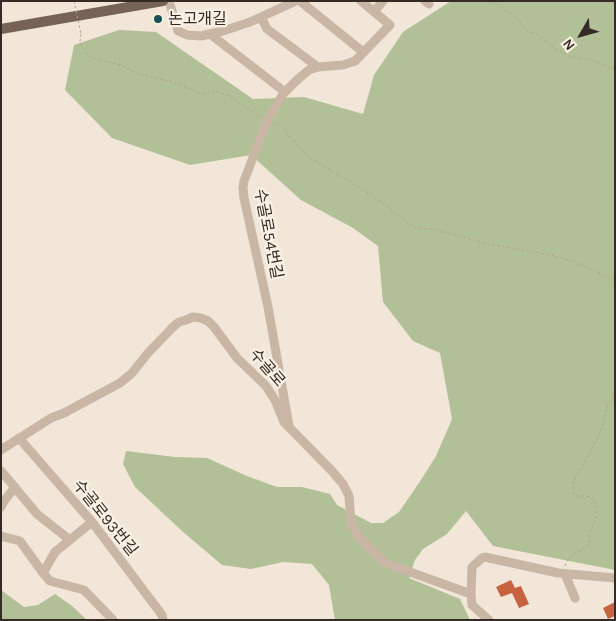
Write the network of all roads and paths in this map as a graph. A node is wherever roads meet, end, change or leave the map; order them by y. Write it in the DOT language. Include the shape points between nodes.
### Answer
graph roads {
  1 [pos="74,1"];
  2 [pos="162,1"];
  3 [pos="296,1"];
  4 [pos="300,1"];
  5 [pos="362,1"];
  6 [pos="383,1"];
  7 [pos="493,1"];
  8 [pos="374,12"];
  9 [pos="261,17"];
  10 [pos="1,28"];
  11 [pos="210,34"];
  12 [pos="363,52"];
  13 [pos="318,67"];
  14 [pos="615,69"];
  15 [pos="286,92"];
  16 [pos="266,121"];
  17 [pos="615,281"];
  18 [pos="615,395"];
  19 [pos="290,429"];
  20 [pos="19,438"];
  21 [pos="1,450"];
  22 [pos="1,471"];
  23 [pos="15,487"];
  24 [pos="1,507"];
  25 [pos="92,522"];
  26 [pos="1,536"];
  27 [pos="70,540"];
  28 [pos="43,574"];
  29 [pos="564,574"];
  30 [pos="615,578"];
  31 [pos="471,594"];
  32 [pos="575,598"];
  33 [pos="113,620"];
  34 [pos="164,620"];
  35 [pos="489,620"];
  1 -- 16 [label="path, bridge" via="80,41 88,55 199,93 215,91 229,96"];
  2 -- 10 [label="main road"];
  2 -- 11 [label="street" via="178,31 188,35"];
  3 -- 9 [label="street"];
  4 -- 12 [label="street"];
  5 -- 8 [label="street"];
  6 -- 8 [label="street"];
  7 -- 14 [label="path" via="514,16 525,29 564,54"];
  8 -- 12 [label="street, 수골로54번길" via="390,25"];
  9 -- 11 [label="street"];
  9 -- 13 [label="street" via="267,29"];
  11 -- 15 [label="street"];
  12 -- 13 [label="street, 수골로54번길" via="349,64"];
  13 -- 15 [label="street, 수골로54번길" via="309,70"];
  15 -- 16 [label="street, 수골로54번길"];
  16 -- 17 [label="path" via="280,126 310,158 364,190 414,227 569,260"];
  16 -- 19 [label="street, 수골로54번길" via="243,188"];
  18 -- 29 [label="path" via="608,404 600,434 573,485 576,496 593,499 597,508 589,534 590,542 566,561"];
  19 -- 20 [label="street, 수골로" via="266,386 237,358 214,327 201,318 193,317 173,327 127,379"];
  19 -- 31 [label="street, 수골로" via="343,484 349,496 351,523 358,536 385,563"];
  20 -- 21 [label="street, 수골로"];
  20 -- 25 [label="street, 수골로93번길"];
  22 -- 23 [label="street"];
  23 -- 24 [label="street"];
  23 -- 27 [label="street" via="36,514"];
  25 -- 27 [label="street"];
  25 -- 34 [label="street, 수골로93번길"];
  26 -- 28 [label="street" via="20,542"];
  27 -- 28 [label="street" via="55,552"];
  28 -- 33 [label="street" via="50,581 84,590"];
  29 -- 30 [label="street"];
  29 -- 31 [label="street" via="486,557 472,567"];
  29 -- 32 [label="street"];
  31 -- 35 [label="street" via="472,605"];
}
